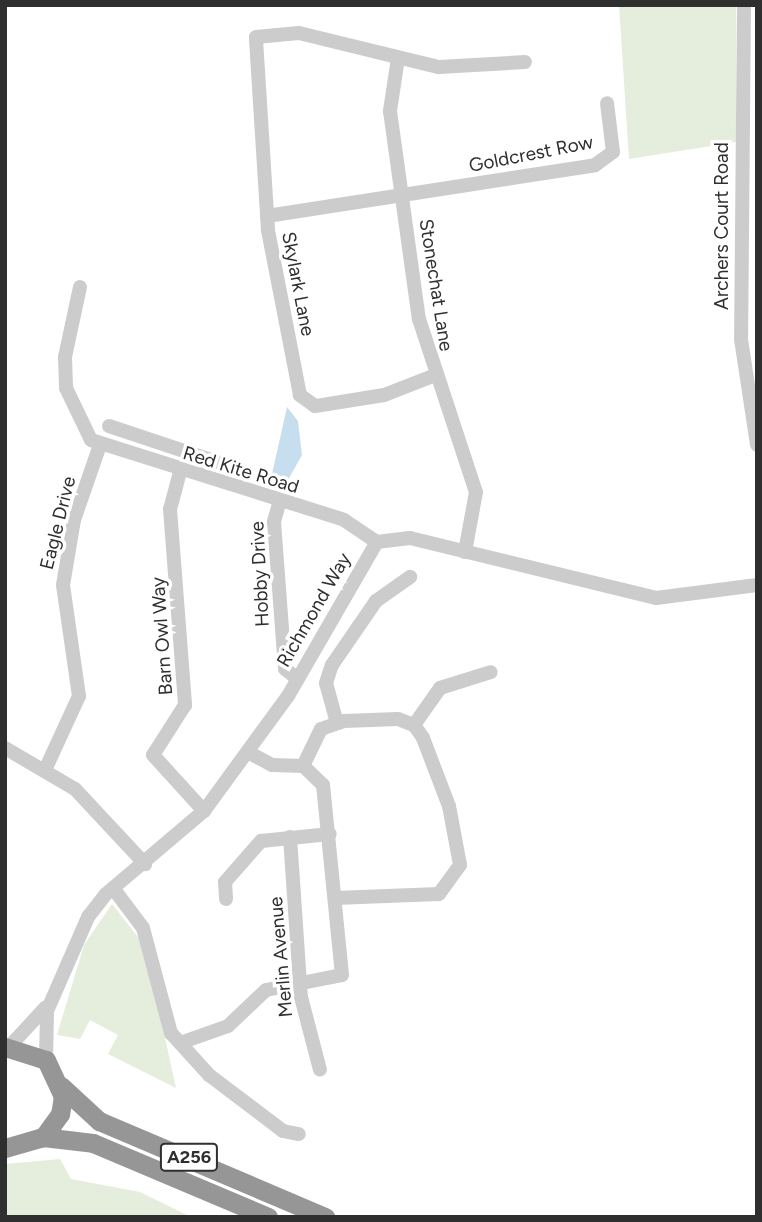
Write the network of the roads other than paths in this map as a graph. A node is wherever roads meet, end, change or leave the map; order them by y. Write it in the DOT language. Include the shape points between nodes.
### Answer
graph roads {
  1 [pos="744,5"];
  2 [pos="398,58"];
  3 [pos="525,62"];
  4 [pos="607,103"];
  5 [pos="404,197"];
  6 [pos="267,216"];
  7 [pos="80,287"];
  8 [pos="433,376"];
  9 [pos="109,426"];
  10 [pos="141,437"];
  11 [pos="96,442"];
  12 [pos="757,445"];
  13 [pos="135,456"];
  14 [pos="222,463"];
  15 [pos="244,471"];
  16 [pos="180,472"];
  17 [pos="216,484"];
  18 [pos="279,504"];
  19 [pos="377,542"];
  20 [pos="465,552"];
  21 [pos="410,577"];
  22 [pos="757,585"];
  23 [pos="491,672"];
  24 [pos="298,679"];
  25 [pos="337,723"];
  26 [pos="414,725"];
  27 [pos="5,748"];
  28 [pos="248,752"];
  29 [pos="303,766"];
  30 [pos="45,770"];
  31 [pos="204,811"];
  32 [pos="330,834"];
  33 [pos="290,837"];
  34 [pos="145,864"];
  35 [pos="113,888"];
  36 [pos="335,898"];
  37 [pos="226,899"];
  38 [pos="300,981"];
  39 [pos="50,1000"];
  40 [pos="180,1043"];
  41 [pos="7,1047"];
  42 [pos="46,1060"];
  43 [pos="320,1070"];
  44 [pos="61,1086"];
  45 [pos="299,1135"];
  46 [pos="43,1137"];
  47 [pos="5,1147"];
  48 [pos="268,1217"];
  49 [pos="325,1217"];
  1 -- 12 [label="street, Archers Court Road" via="741,339"];
  2 -- 3 [label="street" via="467,68"];
  2 -- 5 [label="street, Stonechat Lane" via="390,111"];
  2 -- 6 [label="street, Skylark Lane" via="299,33 256,37"];
  4 -- 5 [label="street, Goldcrest Row" via="615,144 603,162"];
  5 -- 6 [label="street, Goldcrest Row"];
  5 -- 8 [label="street, Stonechat Lane" via="419,319"];
  6 -- 8 [label="street, Skylark Lane" via="305,403 384,395"];
  7 -- 11 [label="street" via="65,357 66,388"];
  8 -- 20 [label="street, Stonechat Lane" via="476,492"];
  9 -- 10 [label="street"];
  10 -- 13 [label="street"];
  10 -- 14 [label="street"];
  11 -- 13 [label="street, Red Kite Road"];
  11 -- 30 [label="street, Eagle Drive" via="63,585 79,696"];
  13 -- 16 [label="street, Red Kite Road"];
  14 -- 15 [label="street"];
  14 -- 17 [label="street"];
  16 -- 17 [label="street, Red Kite Road"];
  16 -- 31 [label="street, Barn Owl Way" via="170,509 185,705 153,755"];
  17 -- 18 [label="street, Red Kite Road"];
  18 -- 19 [label="street, Red Kite Road" via="344,520"];
  18 -- 24 [label="street, Hobby Drive" via="274,522 285,669"];
  19 -- 20 [label="street, Richmond Way" via="410,538"];
  19 -- 24 [label="street, Richmond Way"];
  20 -- 22 [label="street, Richmond Way" via="656,598"];
  21 -- 25 [label="street" via="376,601 332,665 326,683"];
  23 -- 26 [label="street" via="440,688"];
  24 -- 28 [label="street, Richmond Way"];
  25 -- 26 [label="street" via="398,719"];
  25 -- 29 [label="street" via="321,729"];
  26 -- 36 [label="street" via="436,761 449,806 460,854 456,877 426,897"];
  27 -- 30 [label="street"];
  28 -- 29 [label="street" via="272,765"];
  28 -- 31 [label="street, Richmond Way"];
  29 -- 32 [label="street" via="326,793"];
  30 -- 34 [label="street" via="75,789"];
  31 -- 34 [label="street, Richmond Way"];
  32 -- 33 [label="street"];
  32 -- 36 [label="street"];
  33 -- 37 [label="street" via="255,846 225,882"];
  33 -- 38 [label="street, Merlin Avenue"];
  34 -- 35 [label="street, Richmond Way"];
  35 -- 39 [label="street, Richmond Way" via="76,937"];
  35 -- 40 [label="street" via="143,928 171,1033"];
  36 -- 38 [label="street" via="342,975"];
  38 -- 40 [label="street" via="256,995 228,1026"];
  38 -- 43 [label="street, Merlin Avenue"];
  39 -- 41 [label="street, Richmond Way"];
  39 -- 42 [label="street, Richmond Way"];
  40 -- 45 [label="street" via="209,1075 283,1131"];
  41 -- 42 [label="highway"];
  42 -- 44 [label="highway"];
  44 -- 46 [label="highway" via="60,1114"];
  44 -- 49 [label="highway, A256" via="99,1121"];
  46 -- 47 [label="highway"];
  46 -- 48 [label="highway, A256" via="93,1143"];
}
